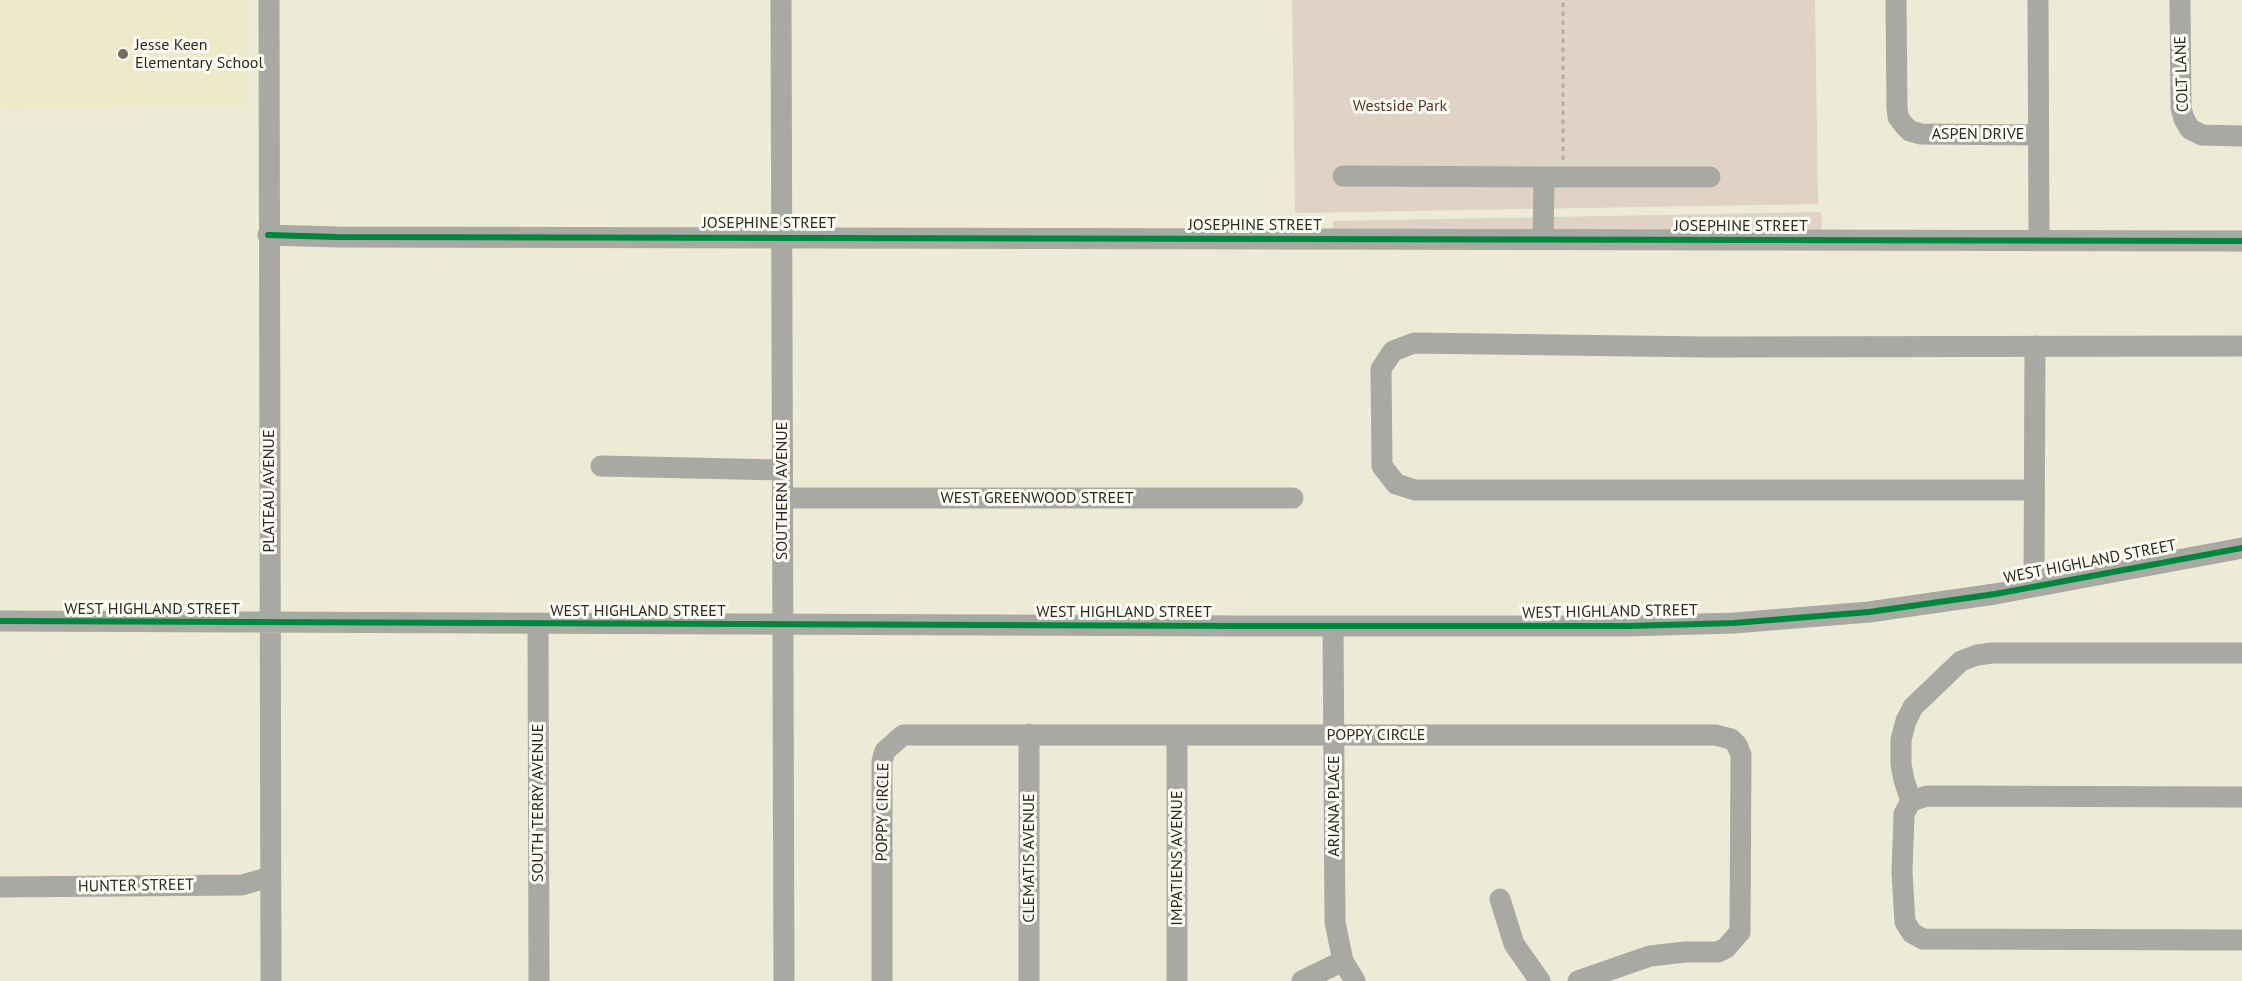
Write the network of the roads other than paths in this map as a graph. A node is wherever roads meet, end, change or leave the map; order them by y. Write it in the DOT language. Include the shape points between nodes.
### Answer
graph roads {
  1 [pos="269,0"];
  2 [pos="781,0"];
  3 [pos="1896,0"];
  4 [pos="2038,0"];
  5 [pos="2180,0"];
  6 [pos="2038,135"];
  7 [pos="2242,136"];
  8 [pos="1343,176"];
  9 [pos="1553,177"];
  10 [pos="1710,177"];
  11 [pos="268,235"];
  12 [pos="781,237"];
  13 [pos="1543,239"];
  14 [pos="2039,240"];
  15 [pos="2242,241"];
  16 [pos="2035,346"];
  17 [pos="2242,346"];
  18 [pos="601,466"];
  19 [pos="781,470"];
  20 [pos="2034,490"];
  21 [pos="782,498"];
  22 [pos="1293,498"];
  23 [pos="2242,548"];
  24 [pos="2034,586"];
  25 [pos="0,621"];
  26 [pos="270,622"];
  27 [pos="783,624"];
  28 [pos="538,625"];
  29 [pos="1333,626"];
  30 [pos="2242,653"];
  31 [pos="1029,734"];
  32 [pos="1177,735"];
  33 [pos="1333,735"];
  34 [pos="2242,797"];
  35 [pos="1911,801"];
  36 [pos="270,877"];
  37 [pos="0,887"];
  38 [pos="1500,899"];
  39 [pos="2242,940"];
  40 [pos="1343,961"];
  41 [pos="271,981"];
  42 [pos="539,981"];
  43 [pos="784,981"];
  44 [pos="882,981"];
  45 [pos="1029,981"];
  46 [pos="1177,981"];
  47 [pos="1302,981"];
  48 [pos="1355,981"];
  49 [pos="1540,981"];
  50 [pos="1578,981"];
  1 -- 11 [label="street, PLATEAU AVENUE"];
  2 -- 12 [label="street, SOUTHERN AVENUE"];
  3 -- 6 [label="street, ASPEN DRIVE" via="1897,107 1904,125 1921,134"];
  4 -- 6 [label="street"];
  5 -- 7 [label="street, COLT LANE" via="2184,119 2190,129 2202,135"];
  6 -- 14 [label="street"];
  8 -- 9 [label="street"];
  9 -- 10 [label="street"];
  9 -- 13 [label="street"];
  11 -- 12 [label="street, JOSEPHINE STREET"];
  11 -- 26 [label="street, PLATEAU AVENUE"];
  12 -- 13 [label="street, JOSEPHINE STREET"];
  12 -- 19 [label="street, SOUTHERN AVENUE"];
  13 -- 14 [label="street, JOSEPHINE STREET"];
  14 -- 15 [label="street, JOSEPHINE STREET"];
  16 -- 17 [label="street"];
  16 -- 20 [label="street"];
  16 -- 20 [label="street" via="1414,343 1393,351 1381,369 1382,465 1396,484 1415,490"];
  18 -- 19 [label="street"];
  19 -- 21 [label="street, SOUTHERN AVENUE"];
  20 -- 24 [label="street"];
  21 -- 22 [label="street, WEST GREENWOOD STREET"];
  21 -- 27 [label="street, SOUTHERN AVENUE"];
  23 -- 24 [label="street, WEST HIGHLAND STREET"];
  24 -- 29 [label="street, WEST HIGHLAND STREET" via="1869,612 1734,623"];
  25 -- 26 [label="street, WEST HIGHLAND STREET"];
  26 -- 28 [label="street, WEST HIGHLAND STREET"];
  26 -- 36 [label="street, PLATEAU AVENUE"];
  27 -- 28 [label="street, WEST HIGHLAND STREET"];
  27 -- 29 [label="street, WEST HIGHLAND STREET"];
  27 -- 43 [label="street, SOUTHERN AVENUE"];
  28 -- 42 [label="street, SOUTH TERRY AVENUE"];
  29 -- 33 [label="street, ARIANA PLACE"];
  30 -- 35 [label="street" via="1992,653 1961,661 1912,707 1906,721 1902,764"];
  31 -- 32 [label="street, POPPY CIRCLE"];
  31 -- 44 [label="street, POPPY CIRCLE" via="903,735 885,751"];
  31 -- 45 [label="street, CLEMATIS AVENUE"];
  32 -- 33 [label="street, POPPY CIRCLE"];
  32 -- 46 [label="street, IMPATIENS AVENUE"];
  33 -- 40 [label="street, ARIANA PLACE" via="1335,914"];
  33 -- 50 [label="street, POPPY CIRCLE" via="1715,735 1737,745 1741,755 1740,932 1735,940 1718,952 1650,956"];
  34 -- 35 [label="street" via="1927,796"];
  35 -- 39 [label="street" via="1904,814 1903,910 1912,933 1923,939"];
  36 -- 37 [label="street, HUNTER STREET" via="242,885"];
  36 -- 41 [label="street, PLATEAU AVENUE"];
  38 -- 49 [label="street" via="1514,944"];
  40 -- 47 [label="street"];
  40 -- 48 [label="street, ARIANA PLACE"];
}
